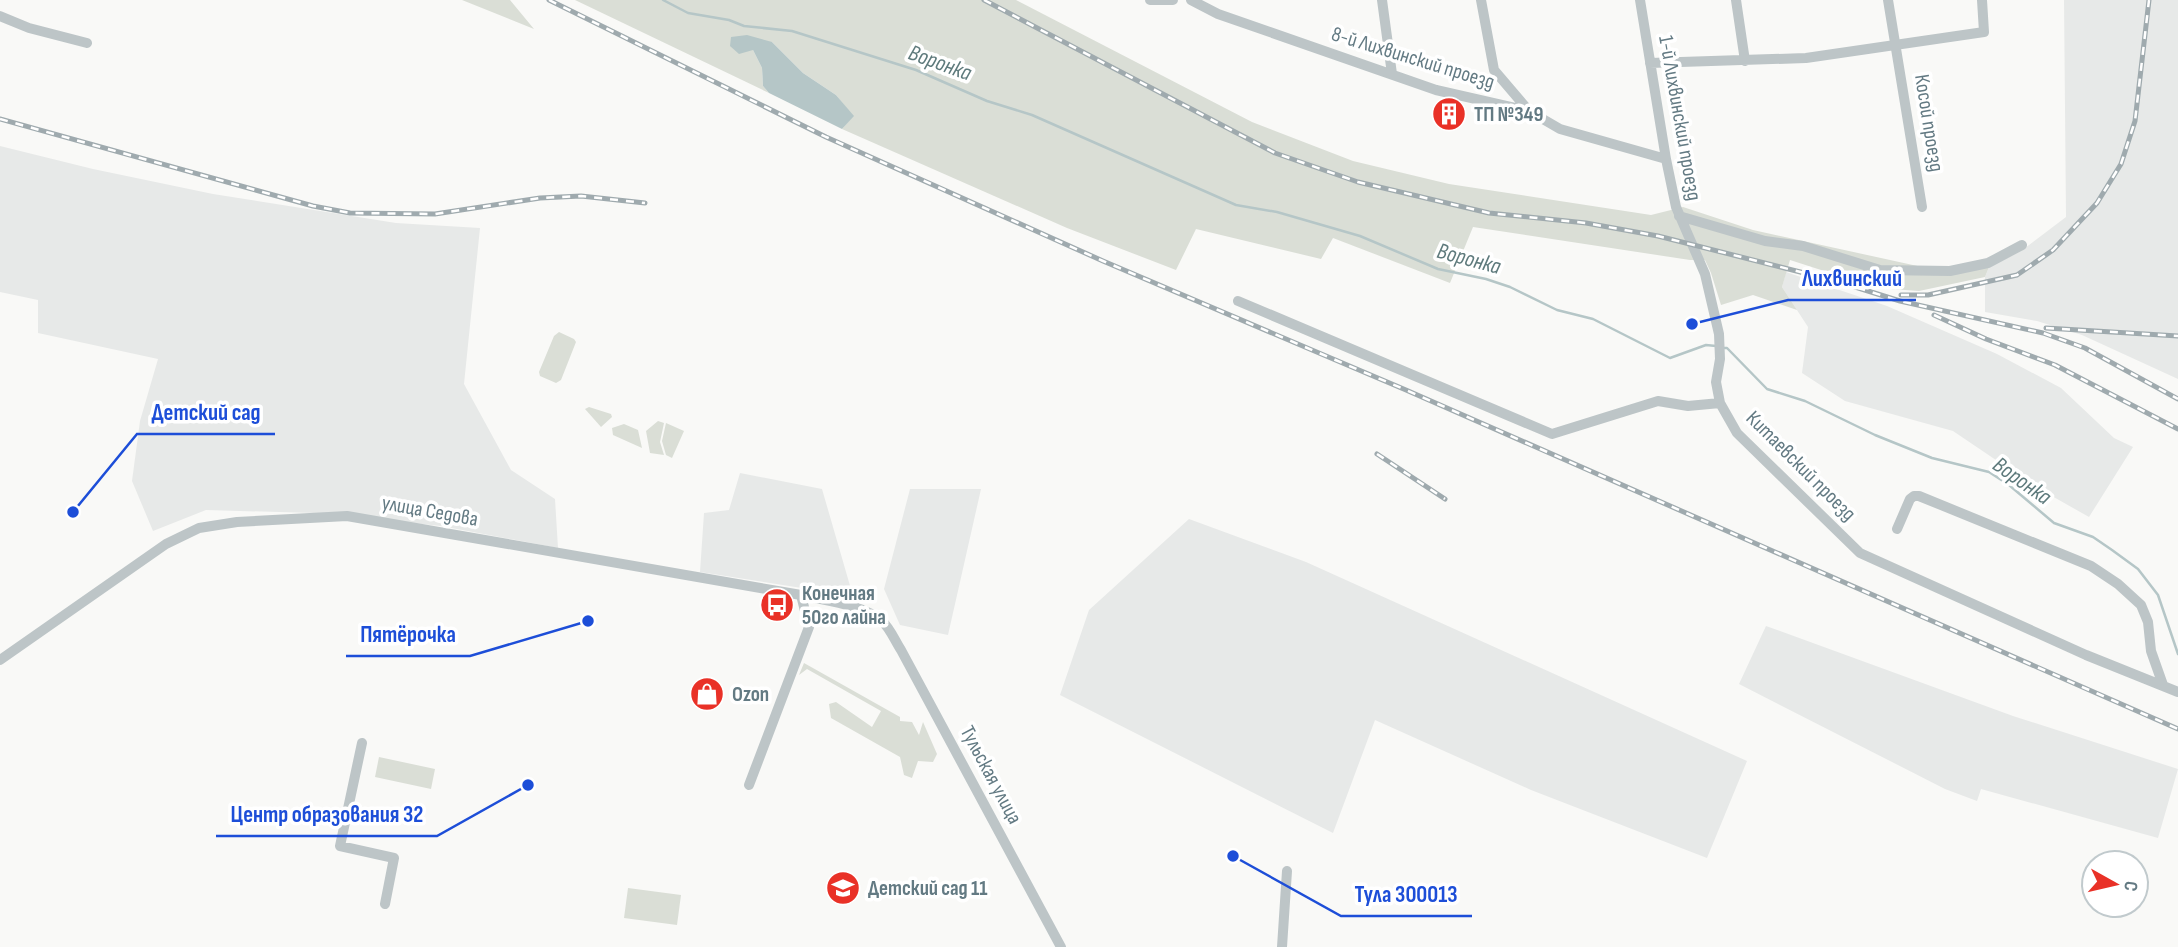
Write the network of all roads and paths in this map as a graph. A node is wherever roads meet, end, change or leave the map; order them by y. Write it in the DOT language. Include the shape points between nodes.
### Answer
graph roads {
  1 [pos="1150,0"];
  2 [pos="1173,0"];
  3 [pos="1191,0"];
  4 [pos="1382,0"];
  5 [pos="1481,0"];
  6 [pos="1640,0"];
  7 [pos="1736,0"];
  8 [pos="1888,0"];
  9 [pos="1982,0"];
  10 [pos="0,16"];
  11 [pos="87,43"];
  12 [pos="1896,45"];
  13 [pos="1745,61"];
  14 [pos="1650,63"];
  15 [pos="1392,74"];
  16 [pos="1529,111"];
  17 [pos="1666,159"];
  18 [pos="1922,207"];
  19 [pos="1679,216"];
  20 [pos="2022,245"];
  21 [pos="1238,302"];
  22 [pos="1720,403"];
  23 [pos="1897,529"];
  24 [pos="801,595"];
  25 [pos="884,623"];
  26 [pos="0,660"];
  27 [pos="2163,685"];
  28 [pos="2178,692"];
  29 [pos="362,743"];
  30 [pos="749,785"];
  31 [pos="1287,871"];
  32 [pos="385,904"];
  33 [pos="1061,947"];
  34 [pos="1282,947"];
  1 -- 2 [label="street"];
  3 -- 15 [label="street, 8-й Лихвинский проезд"];
  4 -- 15 [label="street"];
  5 -- 16 [label="street" via="1494,70"];
  6 -- 14 [label="street, 1-й Лихвинский проезд"];
  7 -- 13 [label="street"];
  8 -- 12 [label="street, Косой проезд"];
  9 -- 12 [label="street" via="1984,32"];
  10 -- 11 [label="street"];
  12 -- 13 [label="street"];
  12 -- 18 [label="street, Косой проезд"];
  13 -- 14 [label="street"];
  14 -- 17 [label="street, 1-й Лихвинский проезд"];
  15 -- 16 [label="street, 8-й Лихвинский проезд" via="1451,95"];
  16 -- 17 [label="street, 8-й Лихвинский проезд" via="1567,131"];
  17 -- 19 [label="street, 1-й Лихвинский проезд"];
  19 -- 20 [label="street" via="1880,270 1950,271 1988,263"];
  19 -- 22 [label="street, 1-й Лихвинский проезд" via="1705,274 1719,334 1716,382"];
  21 -- 22 [label="street, Китаевский проезд" via="1552,434 1658,401 1688,406"];
  22 -- 27 [label="street, Китаевский проезд" via="1750,448 1860,553 2086,656"];
  23 -- 27 [label="street" via="1910,499 1919,496 2091,566 2141,605"];
  24 -- 25 [label="street, улица Седова" via="855,608"];
  24 -- 26 [label="street, улица Седова" via="347,516 237,522 199,528 166,544"];
  24 -- 30 [label="street" via="809,627"];
  25 -- 33 [label="street, Тульская улица"];
  27 -- 28 [label="street, Китаевский проезд"];
  29 -- 32 [label="street" via="340,846 394,858"];
  31 -- 34 [label="street"];
}
